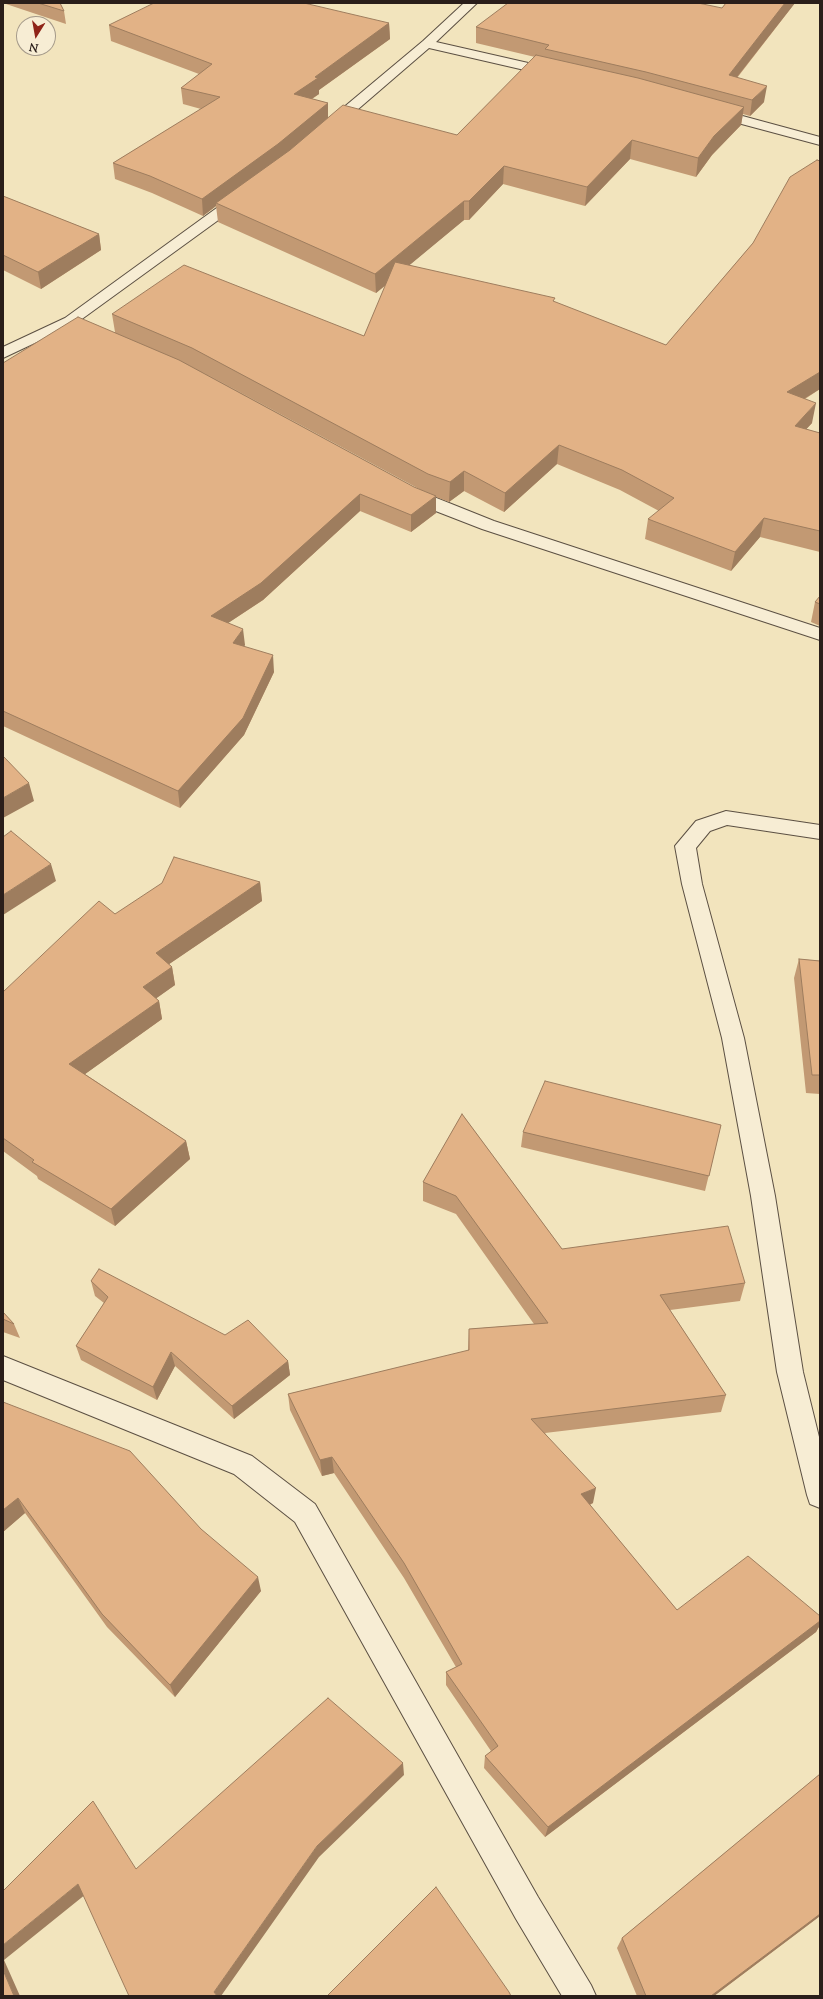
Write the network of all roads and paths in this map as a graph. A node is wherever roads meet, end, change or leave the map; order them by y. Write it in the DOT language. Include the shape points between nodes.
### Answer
graph roads {
  1 [pos="471,3"];
  2 [pos="427,44"];
  3 [pos="571,76"];
  4 [pos="699,108"];
  5 [pos="320,135"];
  6 [pos="820,141"];
  7 [pos="253,188"];
  8 [pos="3,353"];
  9 [pos="393,483"];
  10 [pos="820,634"];
  11 [pos="820,832"];
  12 [pos="3,1368"];
  13 [pos="820,1495"];
  14 [pos="580,1996"];
  1 -- 2 [label="street"];
  2 -- 3 [label="street"];
  2 -- 5 [label="street"];
  4 -- 6 [label="street"];
  7 -- 8 [label="street" via="77,324"];
  9 -- 10 [label="street" via="421,499 488,526"];
  11 -- 13 [label="street" via="726,818 703,826 685,846 692,884 733,1038 764,1196 790,1372"];
  12 -- 14 [label="street" via="243,1465 305,1513 526,1908"];
}
